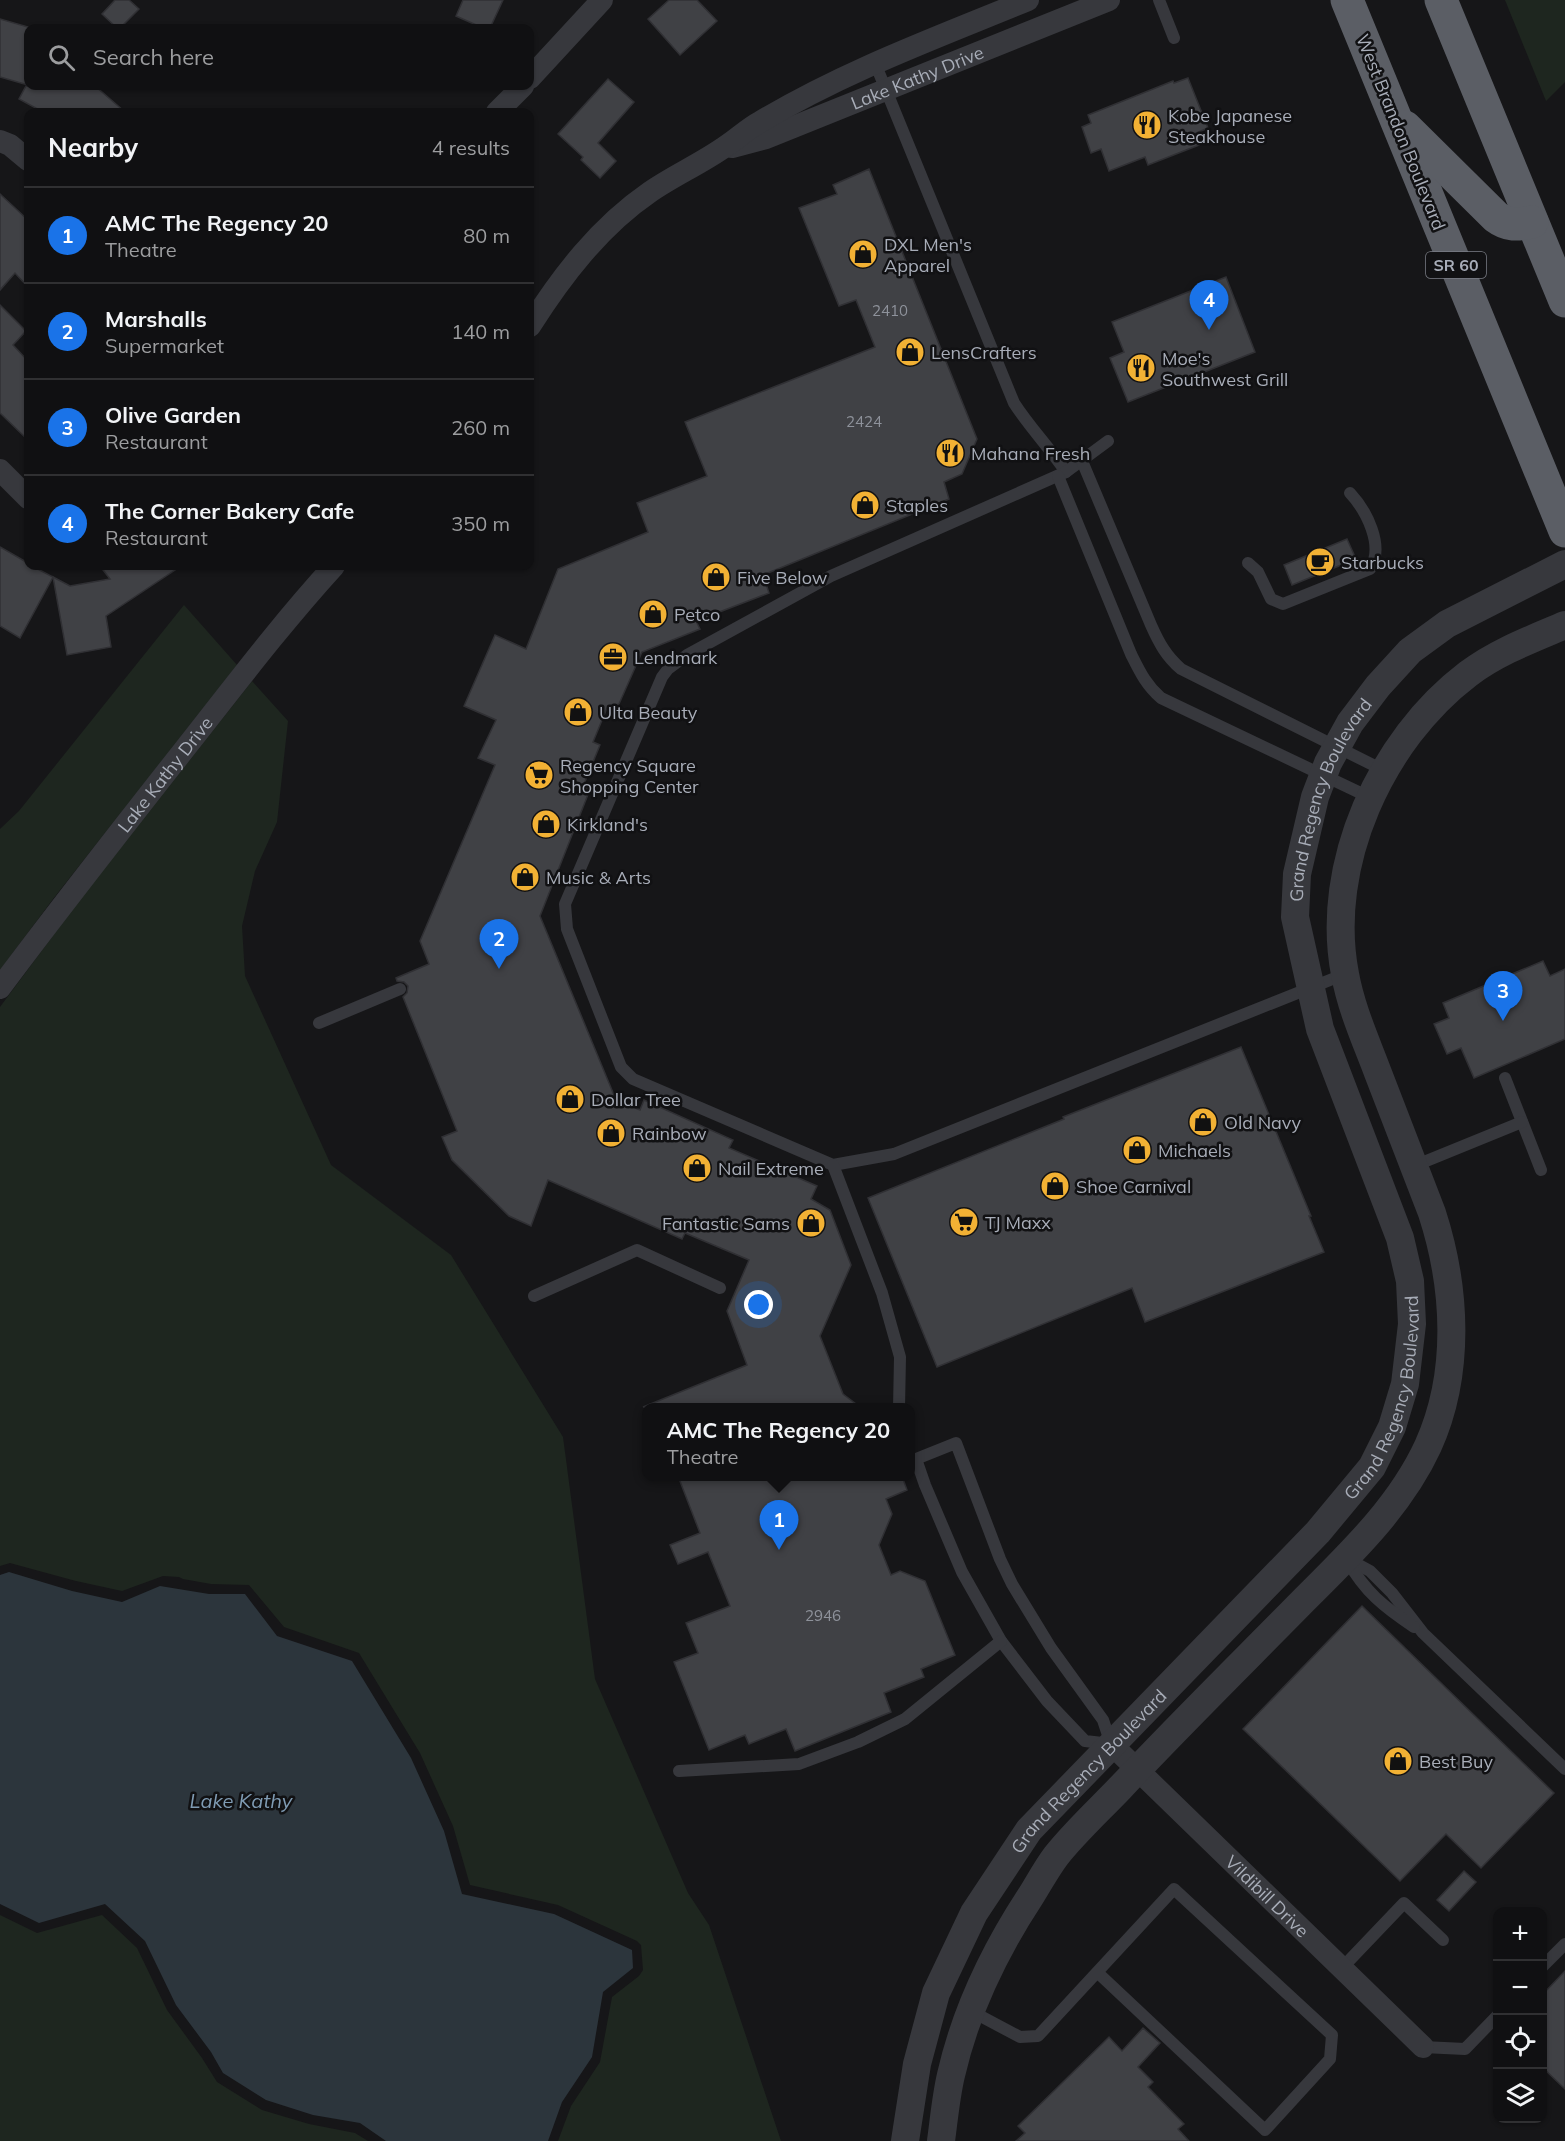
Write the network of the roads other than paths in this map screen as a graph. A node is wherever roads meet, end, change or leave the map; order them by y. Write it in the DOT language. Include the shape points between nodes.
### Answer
graph roads {
  1 [pos="602,0"];
  2 [pos="1028,0"];
  3 [pos="1110,0"];
  4 [pos="1159,0"];
  5 [pos="1347,0"];
  6 [pos="1441,0"];
  7 [pos="1174,38"];
  8 [pos="875,63"];
  9 [pos="534,74"];
  10 [pos="519,90"];
  11 [pos="886,91"];
  12 [pos="501,108"];
  13 [pos="1395,117"];
  14 [pos="0,141"];
  15 [pos="722,149"];
  16 [pos="24,156"];
  17 [pos="1532,222"];
  18 [pos="1565,301"];
  19 [pos="534,320"];
  20 [pos="1108,441"];
  21 [pos="1082,461"];
  22 [pos="0,470"];
  23 [pos="1062,474"];
  24 [pos="1350,493"];
  25 [pos="24,494"];
  26 [pos="1565,531"];
  27 [pos="1248,563"];
  28 [pos="1565,564"];
  29 [pos="330,570"];
  30 [pos="1565,625"];
  31 [pos="1337,747"];
  32 [pos="1385,771"];
  33 [pos="1323,776"];
  34 [pos="1371,799"];
  35 [pos="1345,974"];
  36 [pos="1310,987"];
  37 [pos="0,988"];
  38 [pos="400,988"];
  39 [pos="319,1023"];
  40 [pos="1505,1078"];
  41 [pos="1522,1122"];
  42 [pos="834,1165"];
  43 [pos="1414,1166"];
  44 [pos="1541,1170"];
  45 [pos="1378,1180"];
  46 [pos="720,1288"];
  47 [pos="534,1296"];
  48 [pos="899,1403"];
  49 [pos="915,1455"];
  50 [pos="915,1458"];
  51 [pos="1318,1532"];
  52 [pos="1346,1558"];
  53 [pos="1001,1641"];
  54 [pos="1111,1744"];
  55 [pos="1138,1769"];
  56 [pos="1565,1769"];
  57 [pos="679,1771"];
  58 [pos="1443,1940"];
  59 [pos="1565,1944"];
  60 [pos="1547,1962"];
  61 [pos="1342,1968"];
  62 [pos="1098,1972"];
  63 [pos="936,1993"];
  64 [pos="970,2010"];
  65 [pos="1493,2019"];
  66 [pos="1423,2047"];
  67 [pos="905,2141"];
  68 [pos="941,2141"];
  1 -- 9 [label="street"];
  2 -- 8 [label="street, Lake Kathy Drive"];
  3 -- 11 [label="street, Lake Kathy Drive"];
  4 -- 7 [label="lane"];
  5 -- 13 [label="highway, West Brandon Boulevard / SR 60"];
  6 -- 17 [label="highway"];
  8 -- 11 [label="lane"];
  8 -- 15 [label="street, Lake Kathy Drive" via="758,123"];
  10 -- 12 [label="street"];
  11 -- 15 [label="street, Lake Kathy Drive" via="766,138"];
  11 -- 23 [label="lane" via="1014,403 1053,451"];
  13 -- 17 [label="highway" via="1496,217 1515,226"];
  13 -- 26 [label="highway, West Brandon Boulevard / SR 60"];
  14 -- 16 [label="street"];
  15 -- 19 [label="street, Lake Kathy Drive" via="674,176 621,215 561,279"];
  17 -- 18 [label="highway"];
  20 -- 21 [label="lane"];
  21 -- 23 [label="lane"];
  21 -- 31 [label="lane" via="1150,625 1170,660 1180,669"];
  22 -- 25 [label="street"];
  23 -- 33 [label="lane" via="1143,680 1161,698"];
  23 -- 42 [label="lane" via="831,576 668,669 565,904 567,929 621,1067 633,1079"];
  24 -- 27 [label="lane" via="1361,505 1376,545 1375,562 1370,569 1283,604 1271,599 1258,572"];
  28 -- 31 [label="street, Grand Regency Boulevard" via="1447,624 1410,651 1378,686"];
  29 -- 37 [label="street, Lake Kathy Drive" via="207,720"];
  30 -- 32 [label="street, Grand Regency Boulevard" via="1504,651 1470,673 1413,726"];
  31 -- 32 [label="lane"];
  31 -- 33 [label="street, Grand Regency Boulevard"];
  32 -- 34 [label="street, Grand Regency Boulevard"];
  33 -- 34 [label="lane"];
  33 -- 36 [label="street, Grand Regency Boulevard" via="1297,874 1294,916"];
  34 -- 35 [label="street, Grand Regency Boulevard" via="1341,894"];
  35 -- 36 [label="lane"];
  35 -- 43 [label="street, Grand Regency Boulevard" via="1354,1011"];
  36 -- 42 [label="lane" via="894,1154"];
  36 -- 45 [label="street, Grand Regency Boulevard" via="1320,1029"];
  38 -- 39 [label="lane"];
  40 -- 41 [label="lane"];
  41 -- 43 [label="lane"];
  41 -- 44 [label="lane"];
  42 -- 48 [label="lane" via="882,1293 900,1357"];
  43 -- 45 [label="street"];
  43 -- 52 [label="street, Grand Regency Boulevard" via="1441,1241 1448,1276 1448,1373 1428,1445 1375,1525"];
  45 -- 51 [label="street, Grand Regency Boulevard" via="1400,1238 1410,1281 1412,1324 1405,1384 1392,1427 1372,1467"];
  46 -- 47 [label="lane" via="637,1250"];
  49 -- 54 [label="lane" via="956,1443 1012,1584 1051,1648 1103,1720"];
  50 -- 53 [label="lane" via="962,1572"];
  51 -- 52 [label="street"];
  51 -- 54 [label="street, Grand Regency Boulevard"];
  52 -- 55 [label="street, Grand Regency Boulevard"];
  52 -- 56 [label="lane" via="1360,1583 1423,1633"];
  53 -- 54 [label="lane" via="1047,1701 1085,1741"];
  53 -- 57 [label="lane" via="905,1719 839,1750 785,1766"];
  54 -- 55 [label="street, Vildibill Drive"];
  54 -- 63 [label="street, Grand Regency Boulevard" via="1029,1830 974,1913"];
  55 -- 61 [label="street, Vildibill Drive"];
  55 -- 64 [label="street, Grand Regency Boulevard" via="1056,1856 1004,1938"];
  58 -- 61 [label="lane" via="1404,1903"];
  59 -- 60 [label="lane"];
  61 -- 66 [label="street, Vildibill Drive"];
  62 -- 62 [label="lane" via="1174,1889 1332,2035 1330,2059 1265,2130"];
  62 -- 64 [label="lane" via="1038,2036 1020,2037"];
  63 -- 64 [label="street"];
  63 -- 67 [label="street, Grand Regency Boulevard" via="917,2064"];
  64 -- 68 [label="street, Grand Regency Boulevard" via="950,2077"];
  65 -- 66 [label="lane" via="1465,2049"];
}
